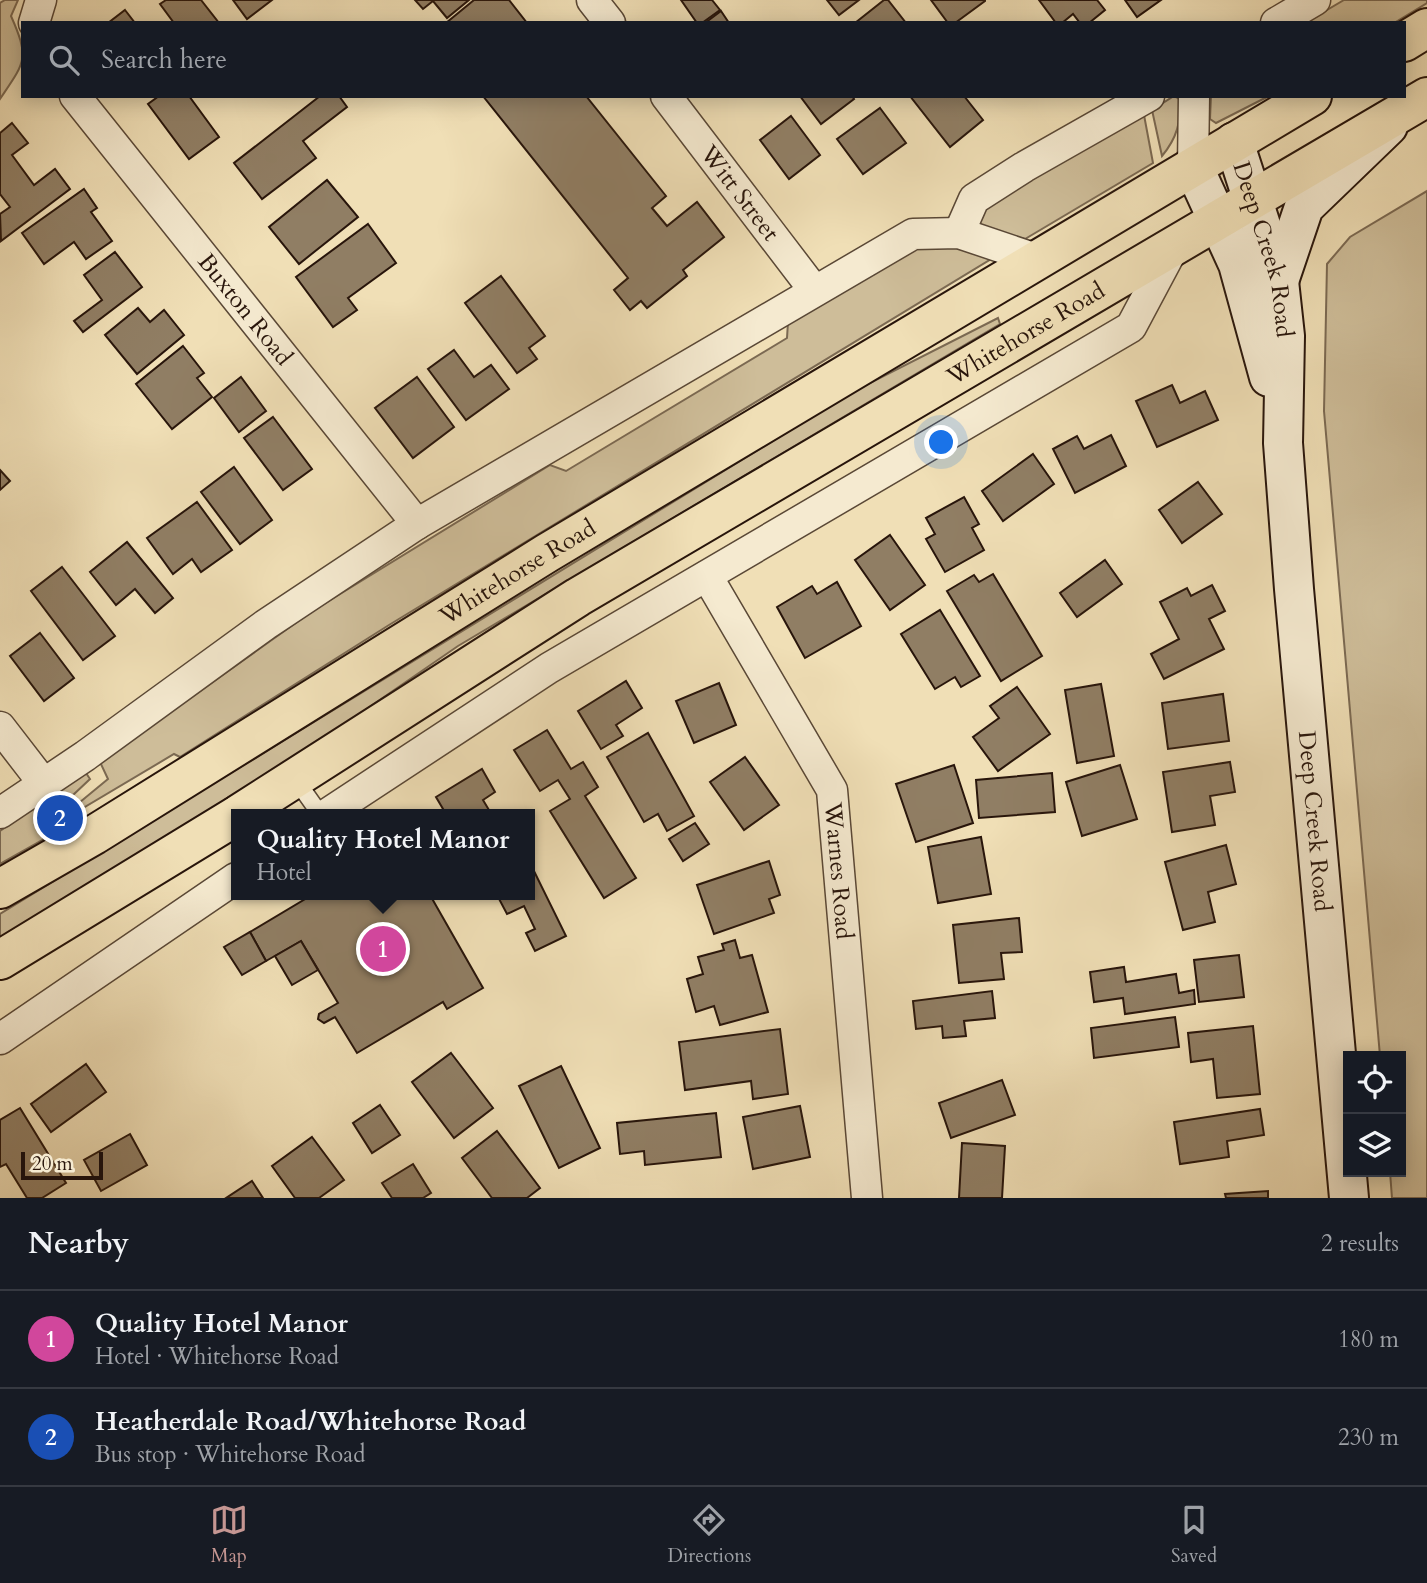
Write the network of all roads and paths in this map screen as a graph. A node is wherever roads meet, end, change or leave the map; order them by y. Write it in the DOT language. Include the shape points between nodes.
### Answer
graph roads {
  1 [pos="592,0"];
  2 [pos="1315,0"];
  3 [pos="608,21"];
  4 [pos="1279,21"];
  5 [pos="1427,28"];
  6 [pos="1406,41"];
  7 [pos="77,98"];
  8 [pos="668,98"];
  9 [pos="1145,98"];
  10 [pos="1194,98"];
  11 [pos="1309,98"];
  12 [pos="1415,105"];
  13 [pos="1234,142"];
  14 [pos="1193,166"];
  15 [pos="1252,201"];
  16 [pos="1217,221"];
  17 [pos="959,233"];
  18 [pos="1172,250"];
  19 [pos="1039,260"];
  20 [pos="1279,281"];
  21 [pos="814,290"];
  22 [pos="1283,443"];
  23 [pos="417,523"];
  24 [pos="707,576"];
  25 [pos="0,727"];
  26 [pos="296,780"];
  27 [pos="44,784"];
  28 [pos="247,809"];
  29 [pos="316,809"];
  30 [pos="335,809"];
  31 [pos="0,813"];
  32 [pos="231,819"];
  33 [pos="231,881"];
  34 [pos="0,889"];
  35 [pos="0,960"];
  36 [pos="0,1039"];
  37 [pos="867,1198"];
  38 [pos="1349,1198"];
  1 -- 3 [label="street"];
  2 -- 4 [label="street"];
  5 -- 6 [label="highway"];
  7 -- 23 [label="street, Buxton Road"];
  8 -- 21 [label="street, Witt Street"];
  9 -- 17 [label="street" via="974,200"];
  10 -- 14 [label="street"];
  11 -- 13 [label="highway, Whitehorse Road"];
  12 -- 15 [label="highway, Whitehorse Road"];
  12 -- 20 [label="main road" via="1304,208"];
  13 -- 14 [label="highway, Whitehorse Road"];
  13 -- 15 [label="main road, Deep Creek Road"];
  14 -- 16 [label="main road, Deep Creek Road"];
  14 -- 19 [label="highway, Whitehorse Road"];
  15 -- 16 [label="highway, Whitehorse Road"];
  15 -- 20 [label="main road, Deep Creek Road"];
  16 -- 18 [label="highway, Whitehorse Road"];
  16 -- 22 [label="main road, Deep Creek Road" via="1238,264 1259,333"];
  17 -- 19 [label="street"];
  17 -- 21 [label="street" via="913,234"];
  18 -- 24 [label="street, Whitehorse Road" via="1130,327"];
  18 -- 26 [label="highway, Whitehorse Road" via="578,597"];
  19 -- 34 [label="highway, Whitehorse Road"];
  20 -- 22 [label="main road, Deep Creek Road" via="1285,337"];
  21 -- 23 [label="street"];
  22 -- 38 [label="main road, Deep Creek Road"];
  23 -- 27 [label="street" via="265,625"];
  24 -- 30 [label="street, Whitehorse Road" via="549,668"];
  24 -- 37 [label="street, Warnes Road" via="832,790"];
  25 -- 27 [label="street"];
  26 -- 28 [label="highway, Whitehorse Road"];
  26 -- 29 [label="lane"];
  27 -- 31 [label="street"];
  32 -- 35 [label="highway, Whitehorse Road"];
  33 -- 36 [label="street"];
}
